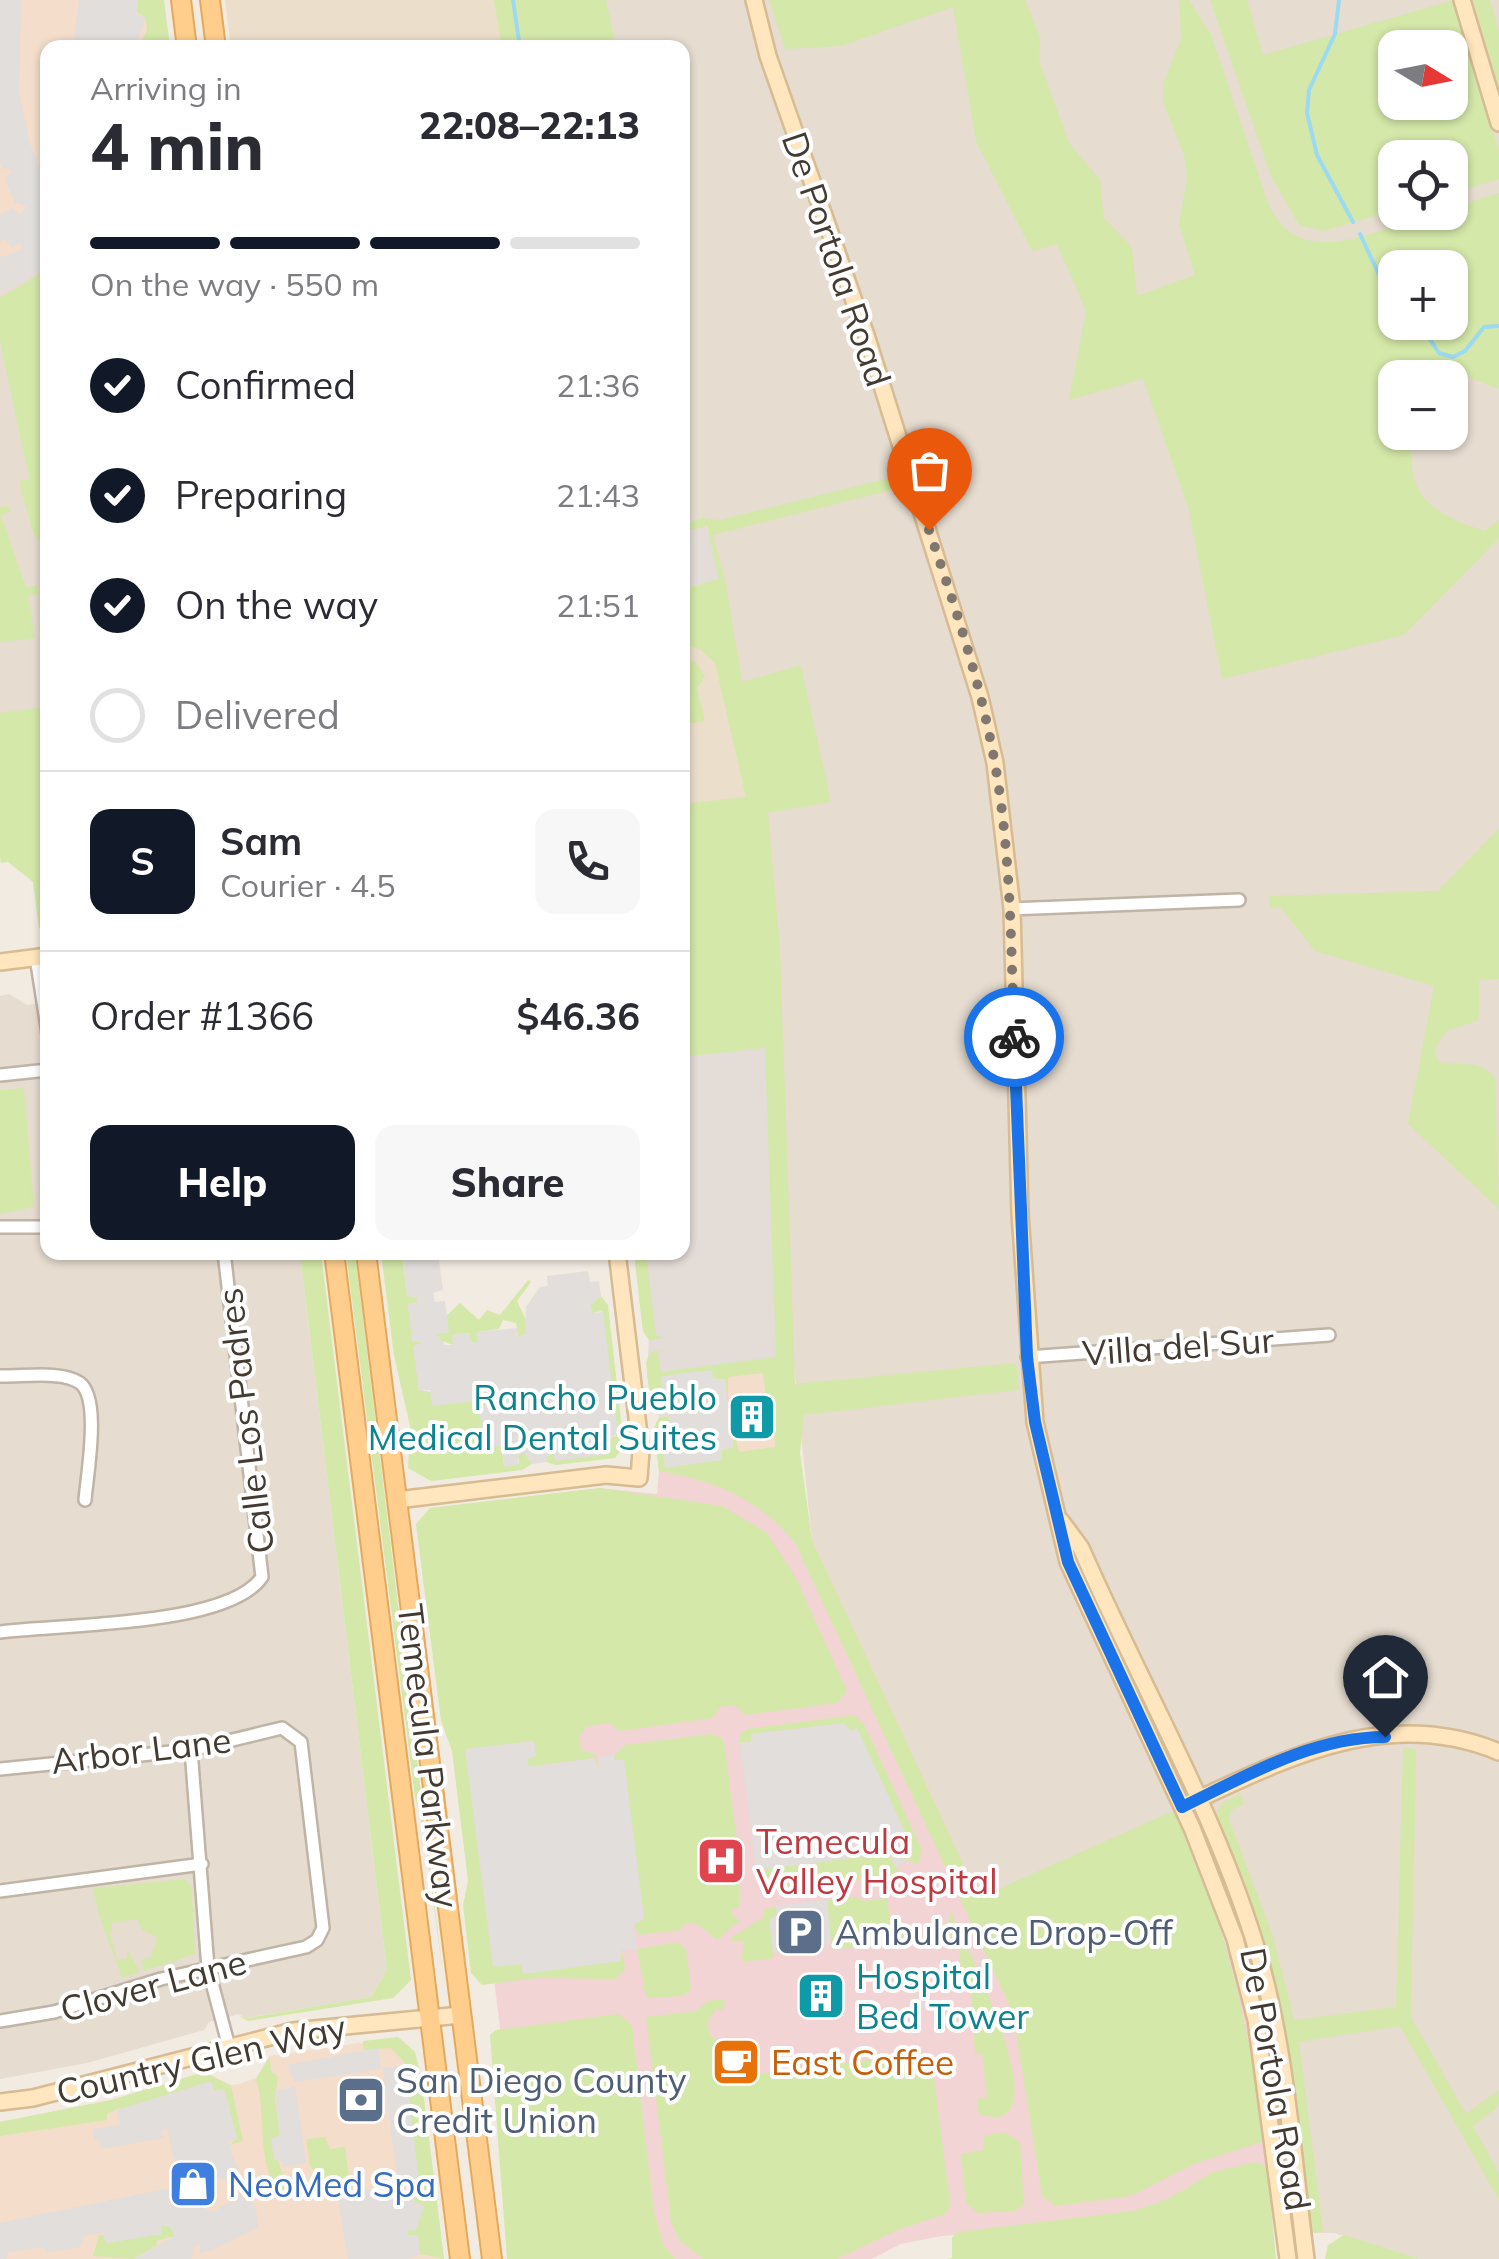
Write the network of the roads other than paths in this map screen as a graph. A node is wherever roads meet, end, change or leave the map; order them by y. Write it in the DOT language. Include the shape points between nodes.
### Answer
graph roads {
  1 [pos="181,0"];
  2 [pos="210,0"];
  3 [pos="754,0"];
  4 [pos="1462,0"];
  5 [pos="185,40"];
  6 [pos="215,40"];
  7 [pos="1499,122"];
  8 [pos="1239,900"];
  9 [pos="1012,909"];
  10 [pos="40,957"];
  11 [pos="0,962"];
  12 [pos="40,1071"];
  13 [pos="0,1075"];
  14 [pos="40,1226"];
  15 [pos="0,1227"];
  16 [pos="225,1260"];
  17 [pos="335,1260"];
  18 [pos="367,1260"];
  19 [pos="618,1260"];
  20 [pos="1329,1336"];
  21 [pos="1027,1357"];
  22 [pos="0,1376"];
  23 [pos="86,1500"];
  24 [pos="397,1500"];
  25 [pos="1061,1521"];
  26 [pos="0,1632"];
  27 [pos="191,1750"];
  28 [pos="1499,1752"];
  29 [pos="0,1769"];
  30 [pos="1198,1799"];
  31 [pos="1182,1807"];
  32 [pos="202,1864"];
  33 [pos="0,1890"];
  34 [pos="306,1947"];
  35 [pos="208,1968"];
  36 [pos="462,2015"];
  37 [pos="430,2016"];
  38 [pos="0,2021"];
  39 [pos="229,2047"];
  40 [pos="0,2102"];
  41 [pos="1276,2155"];
  42 [pos="460,2259"];
  43 [pos="492,2259"];
  44 [pos="1288,2259"];
  45 [pos="1302,2259"];
  1 -- 5 [label="main road"];
  2 -- 6 [label="main road"];
  3 -- 9 [label="main road, De Portola Road" via="962,628 995,763"];
  4 -- 7 [label="main road"];
  8 -- 9 [label="street"];
  9 -- 21 [label="main road, De Portola Road"];
  10 -- 11 [label="main road"];
  12 -- 13 [label="street"];
  14 -- 15 [label="street"];
  16 -- 26 [label="street, Calle Los Padres" via="262,1577 255,1588 156,1620"];
  17 -- 37 [label="main road, Temecula Parkway"];
  18 -- 24 [label="main road, Temecula Parkway"];
  19 -- 24 [label="main road" via="640,1478 606,1475"];
  20 -- 21 [label="street, Villa del Sur"];
  21 -- 25 [label="main road, De Portola Road" via="1035,1422"];
  22 -- 23 [label="street" via="69,1378 88,1393"];
  24 -- 36 [label="main road, Temecula Parkway"];
  25 -- 30 [label="main road, De Portola Road" via="1081,1548"];
  25 -- 31 [label="main road, De Portola Road" via="1068,1562"];
  27 -- 29 [label="street, Arbor Lane"];
  27 -- 32 [label="street"];
  27 -- 34 [label="street, Arbor Lane" via="282,1728 300,1742 324,1928"];
  28 -- 30 [label="main road" via="1429,1737 1358,1737 1287,1756"];
  30 -- 31 [label="main road"];
  30 -- 45 [label="main road, De Portola Road" via="1263,1974 1282,2070"];
  31 -- 41 [label="main road, De Portola Road" via="1244,1974"];
  32 -- 33 [label="street"];
  32 -- 35 [label="street"];
  34 -- 35 [label="street, Clover Lane"];
  35 -- 38 [label="street, Clover Lane"];
  35 -- 39 [label="street"];
  36 -- 37 [label="main road, Country Glen Way"];
  36 -- 43 [label="main road, Temecula Parkway"];
  37 -- 39 [label="main road, Country Glen Way" via="293,2031"];
  37 -- 42 [label="main road, Temecula Parkway"];
  39 -- 40 [label="main road, Country Glen Way"];
  41 -- 44 [label="main road, De Portola Road"];
  41 -- 45 [label="main road" via="1288,2166"];
}
